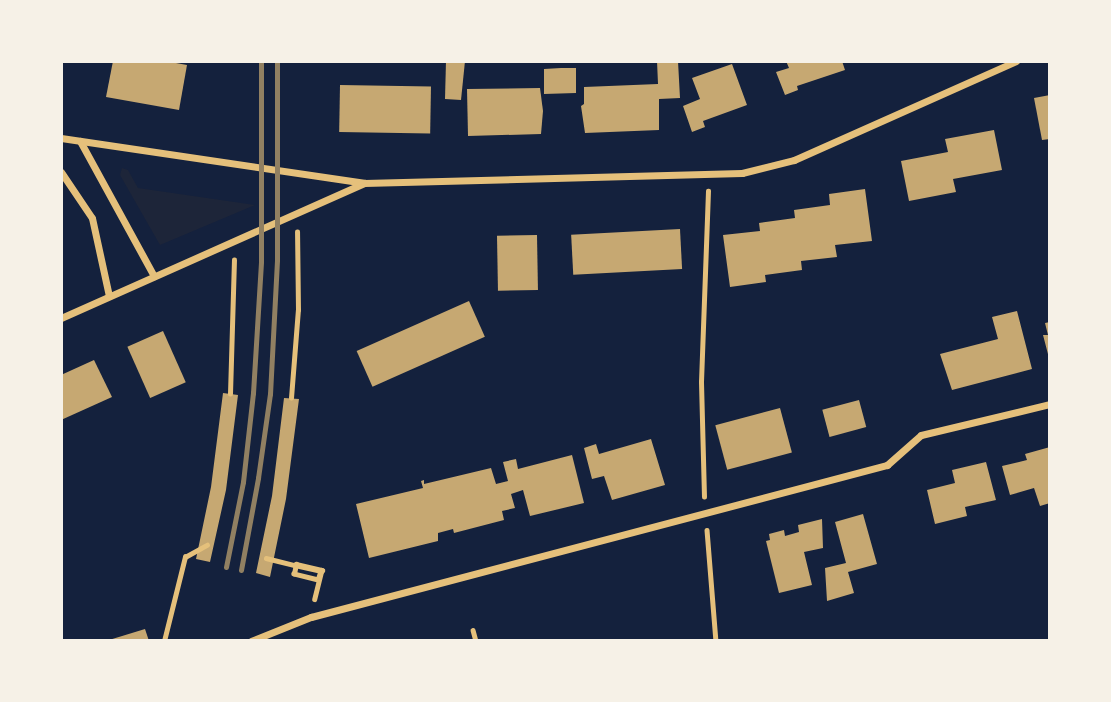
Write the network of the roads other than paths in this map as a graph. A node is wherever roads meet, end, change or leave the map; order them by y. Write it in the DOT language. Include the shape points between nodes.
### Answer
graph roads {
  1 [pos="1016,61"];
  2 [pos="61,138"];
  3 [pos="80,141"];
  4 [pos="61,172"];
  5 [pos="364,183"];
  6 [pos="154,276"];
  7 [pos="109,296"];
  8 [pos="61,318"];
  9 [pos="1050,404"];
  10 [pos="251,641"];
  1 -- 5 [label="street" via="794,160 742,173"];
  2 -- 3 [label="street"];
  3 -- 5 [label="street"];
  3 -- 6 [label="street"];
  4 -- 7 [label="street" via="92,218"];
  5 -- 6 [label="street"];
  6 -- 7 [label="street"];
  7 -- 8 [label="street"];
  9 -- 10 [label="street" via="921,435 887,465 311,617"];
}
